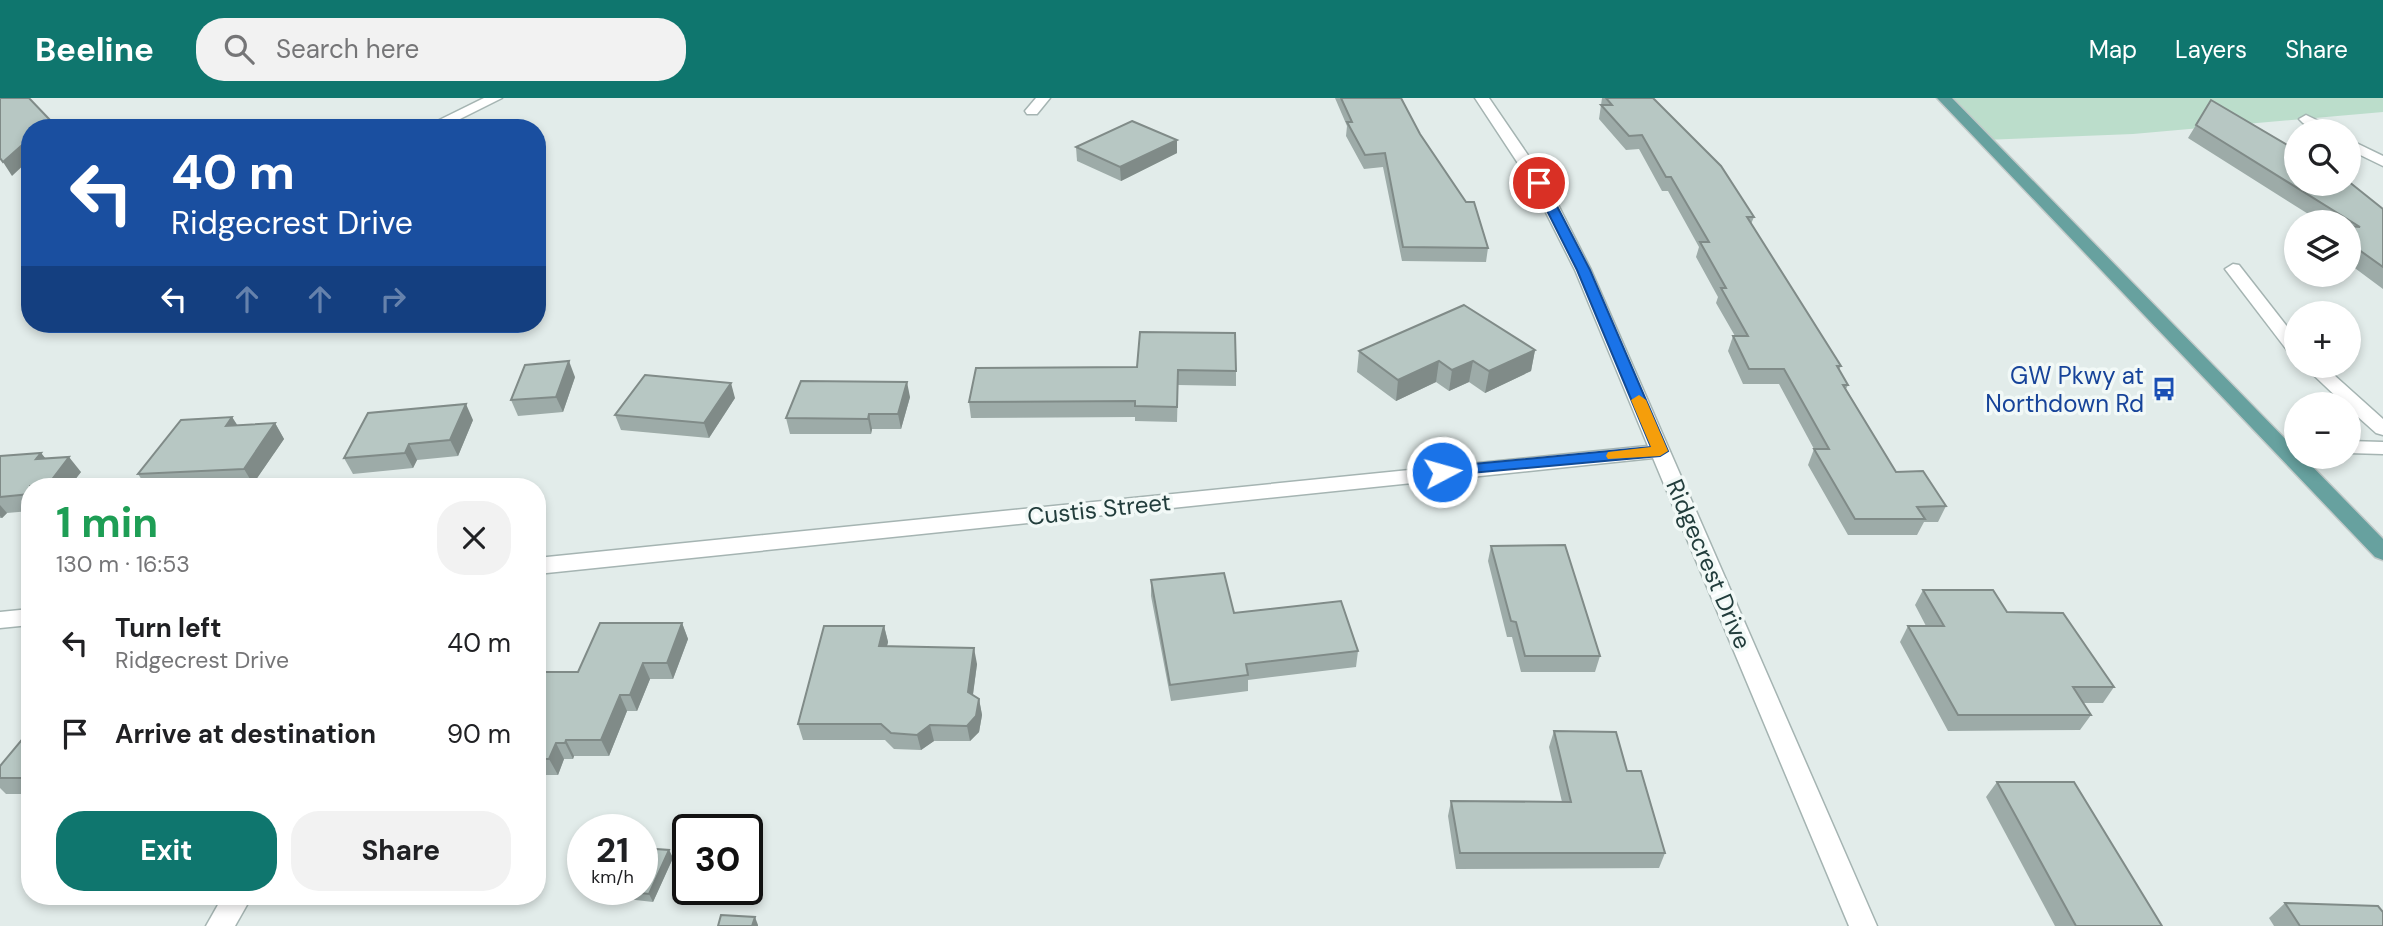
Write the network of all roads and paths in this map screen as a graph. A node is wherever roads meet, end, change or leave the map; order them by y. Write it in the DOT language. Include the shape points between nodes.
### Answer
graph roads {
  1 [pos="495,98"];
  2 [pos="1043,98"];
  3 [pos="1482,98"];
  4 [pos="1944,98"];
  5 [pos="1032,111"];
  6 [pos="450,119"];
  7 [pos="2361,150"];
  8 [pos="2383,162"];
  9 [pos="2233,269"];
  10 [pos="2284,335"];
  11 [pos="2326,378"];
  12 [pos="2383,429"];
  13 [pos="2284,443"];
  14 [pos="2361,447"];
  15 [pos="2383,448"];
  16 [pos="1660,451"];
  17 [pos="2308,469"];
  18 [pos="2383,552"];
  19 [pos="546,565"];
  20 [pos="21,618"];
  21 [pos="0,620"];
  22 [pos="233,905"];
  23 [pos="220,926"];
  24 [pos="1863,926"];
  1 -- 6 [label="street"];
  2 -- 5 [label="street"];
  3 -- 16 [label="street, Ridgecrest Drive" via="1562,225"];
  4 -- 13 [label="main road"];
  7 -- 8 [label="street"];
  9 -- 10 [label="street"];
  11 -- 12 [label="street"];
  14 -- 15 [label="street"];
  16 -- 19 [label="street, Custis Street"];
  16 -- 24 [label="street, Ridgecrest Drive"];
  17 -- 18 [label="main road"];
  20 -- 21 [label="street"];
  22 -- 23 [label="street"];
}
